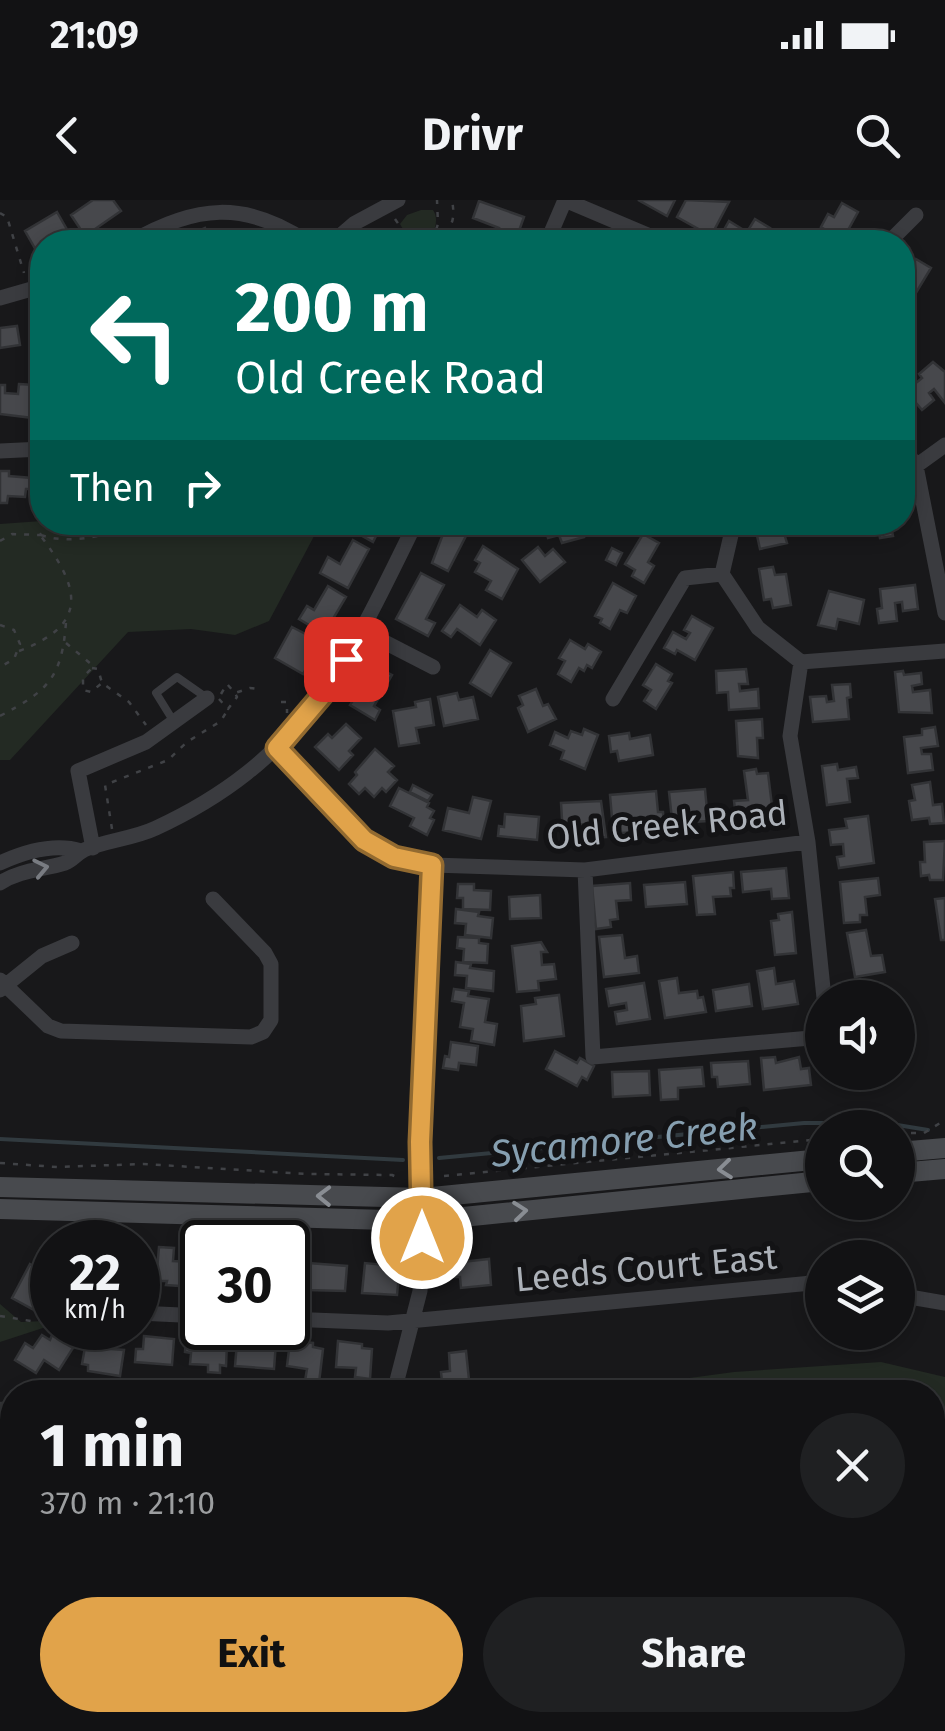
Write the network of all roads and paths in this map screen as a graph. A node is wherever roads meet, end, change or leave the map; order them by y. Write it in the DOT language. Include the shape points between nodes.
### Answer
graph roads {
  1 [pos="437,200"];
  2 [pos="452,200"];
  3 [pos="565,200"];
  4 [pos="395,208"];
  5 [pos="0,213"];
  6 [pos="916,216"];
  7 [pos="152,230"];
  8 [pos="292,230"];
  9 [pos="347,230"];
  10 [pos="436,230"];
  11 [pos="451,230"];
  12 [pos="552,230"];
  13 [pos="636,230"];
  14 [pos="901,230"];
  15 [pos="24,273"];
  16 [pos="30,291"];
  17 [pos="0,298"];
  18 [pos="945,446"];
  19 [pos="30,449"];
  20 [pos="0,450"];
  21 [pos="916,466"];
  22 [pos="30,534"];
  23 [pos="41,535"];
  24 [pos="43,535"];
  25 [pos="97,535"];
  26 [pos="410,535"];
  27 [pos="731,535"];
  28 [pos="0,541"];
  29 [pos="722,574"];
  30 [pos="945,612"];
  31 [pos="66,621"];
  32 [pos="0,624"];
  33 [pos="363,631"];
  34 [pos="64,642"];
  35 [pos="19,651"];
  36 [pos="945,651"];
  37 [pos="801,662"];
  38 [pos="0,667"];
  39 [pos="434,667"];
  40 [pos="92,668"];
  41 [pos="102,683"];
  42 [pos="258,689"];
  43 [pos="236,693"];
  44 [pos="212,698"];
  45 [pos="613,699"];
  46 [pos="228,709"];
  47 [pos="0,716"];
  48 [pos="174,722"];
  49 [pos="154,736"];
  50 [pos="277,748"];
  51 [pos="115,842"];
  52 [pos="808,842"];
  53 [pos="87,850"];
  54 [pos="0,863"];
  55 [pos="432,865"];
  56 [pos="585,870"];
  57 [pos="0,883"];
  58 [pos="213,900"];
  59 [pos="72,944"];
  60 [pos="822,980"];
  61 [pos="2,985"];
  62 [pos="805,1038"];
  63 [pos="945,1120"];
  64 [pos="915,1133"];
  65 [pos="805,1141"];
  66 [pos="945,1148"];
  67 [pos="915,1151"];
  68 [pos="805,1161"];
  69 [pos="0,1163"];
  70 [pos="945,1169"];
  71 [pos="915,1172"];
  72 [pos="444,1176"];
  73 [pos="401,1179"];
  74 [pos="805,1183"];
  75 [pos="0,1187"];
  76 [pos="422,1198"];
  77 [pos="0,1209"];
  78 [pos="422,1221"];
  79 [pos="805,1284"];
  80 [pos="915,1299"];
  81 [pos="945,1303"];
  82 [pos="0,1316"];
  83 [pos="415,1318"];
  84 [pos="310,1320"];
  85 [pos="30,1321"];
  86 [pos="397,1380"];
  1 -- 10 [label="path"];
  2 -- 11 [label="path"];
  3 -- 12 [label="street"];
  3 -- 13 [label="street"];
  4 -- 9 [label="street"];
  5 -- 15 [label="path"];
  6 -- 14 [label="street"];
  7 -- 8 [label="street" via="204,210 249,210"];
  16 -- 17 [label="street"];
  18 -- 21 [label="street"];
  19 -- 20 [label="street"];
  21 -- 30 [label="street"];
  22 -- 28 [label="path"];
  23 -- 31 [label="path" via="69,583"];
  24 -- 25 [label="path" via="56,540"];
  26 -- 33 [label="street"];
  27 -- 29 [label="street"];
  29 -- 37 [label="street" via="758,628"];
  29 -- 45 [label="street" via="685,578"];
  31 -- 34 [label="path"];
  31 -- 35 [label="path" via="47,640"];
  32 -- 35 [label="path" via="14,630"];
  33 -- 39 [label="street"];
  33 -- 50 [label="street" via="329,687"];
  34 -- 40 [label="path"];
  34 -- 47 [label="path" via="40,692"];
  35 -- 38 [label="path"];
  36 -- 37 [label="street"];
  37 -- 52 [label="street" via="790,736"];
  40 -- 41 [label="path"];
  40 -- 41 [label="path" via="84,672 82,689 91,692"];
  41 -- 49 [label="path" via="130,702"];
  42 -- 43 [label="path"];
  43 -- 44 [label="path" via="227,684"];
  43 -- 46 [label="path"];
  44 -- 46 [label="path"];
  44 -- 48 [label="street"];
  44 -- 48 [label="lane" via="177,676 156,693"];
  46 -- 51 [label="path" via="168,760 105,785"];
  48 -- 49 [label="street"];
  49 -- 53 [label="street" via="78,771"];
  50 -- 51 [label="street" via="204,803"];
  50 -- 55 [label="street, Old Creek Road" via="364,840 394,857"];
  51 -- 53 [label="street"];
  52 -- 56 [label="street, Old Creek Road"];
  52 -- 60 [label="street"];
  53 -- 54 [label="street" via="40,850"];
  57 -- 53 [label="street, one-way"];
  55 -- 56 [label="street, Old Creek Road"];
  55 -- 76 [label="street"];
  56 -- 62 [label="street" via="594,1057"];
  58 -- 61 [label="street" via="271,964 271,1020 252,1037 61,1031"];
  59 -- 61 [label="street"];
  63 -- 64 [label="path"];
  65 -- 72 [label="path"];
  66 -- 67 [label="main road"];
  68 -- 76 [label="main road, one-way"];
  69 -- 73 [label="path"];
  70 -- 71 [label="main road"];
  78 -- 74 [label="main road, one-way"];
  76 -- 75 [label="main road, one-way"];
  76 -- 78 [label="street"];
  77 -- 78 [label="main road"];
  78 -- 83 [label="street"];
  79 -- 83 [label="street, Leeds Court East"];
  80 -- 81 [label="street"];
  82 -- 85 [label="path"];
  83 -- 84 [label="street, Leeds Court East"];
  83 -- 86 [label="street"];
}
